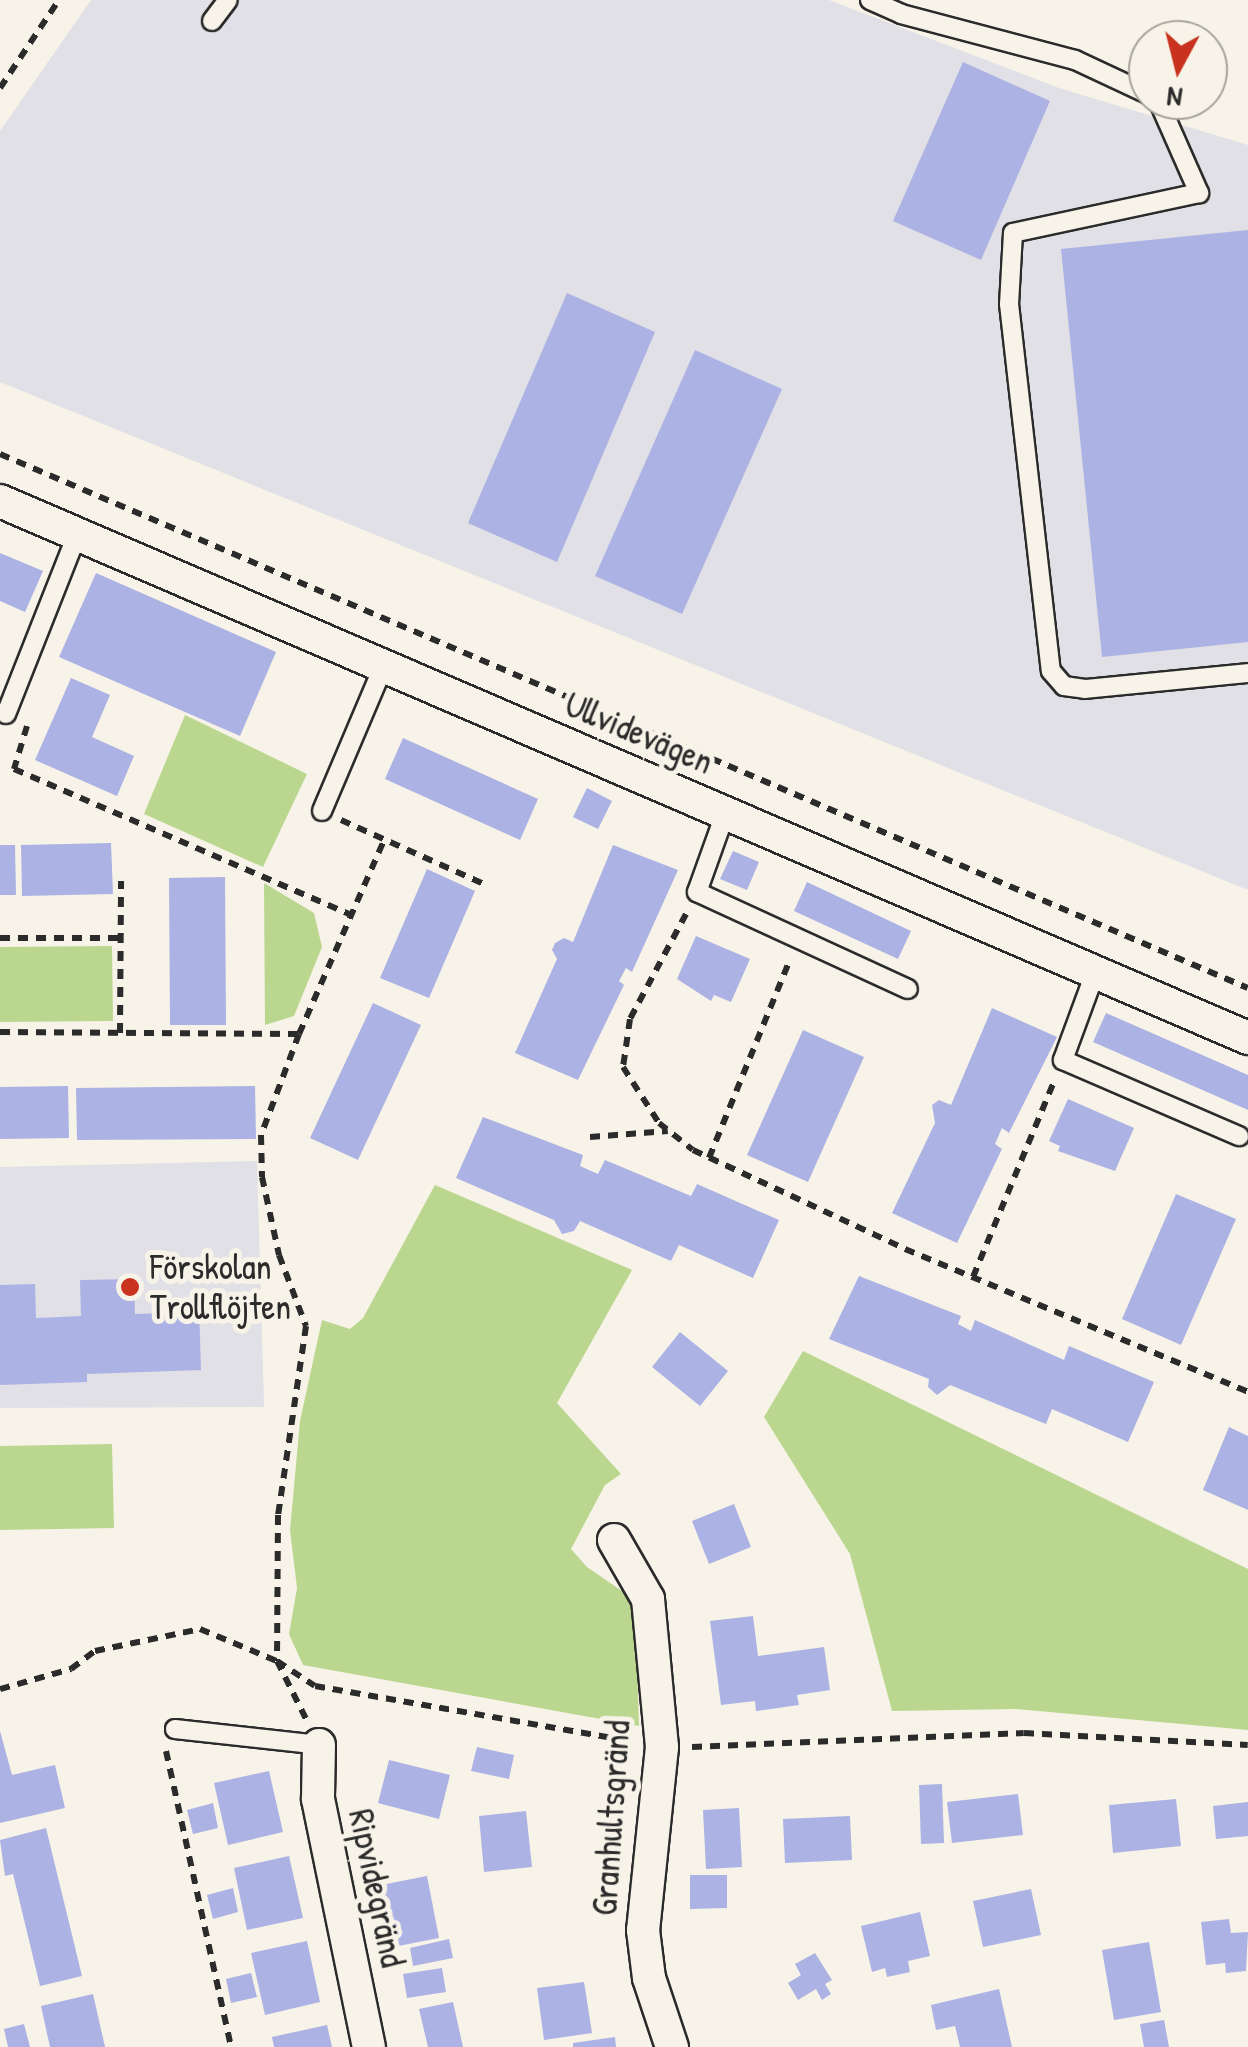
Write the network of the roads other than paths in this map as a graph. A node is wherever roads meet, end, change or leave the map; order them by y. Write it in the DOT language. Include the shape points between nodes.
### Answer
graph roads {
  1 [pos="228,0"];
  2 [pos="870,0"];
  3 [pos="212,21"];
  4 [pos="1128,85"];
  5 [pos="1167,120"];
  6 [pos="0,501"];
  7 [pos="77,535"];
  8 [pos="383,667"];
  9 [pos="1248,673"];
  10 [pos="6,714"];
  11 [pos="322,811"];
  12 [pos="725,814"];
  13 [pos="1095,973"];
  14 [pos="908,989"];
  15 [pos="1248,1038"];
  16 [pos="1239,1136"];
  17 [pos="614,1540"];
  18 [pos="175,1729"];
  19 [pos="319,1744"];
  20 [pos="368,2047"];
  21 [pos="672,2047"];
  1 -- 3 [label="lane"];
  2 -- 4 [label="lane" via="1075,60"];
  5 -- 9 [label="lane" via="1199,193 1013,233 1010,304 1051,671 1064,686 1084,688"];
  6 -- 7 [label="street, Ullvidevägen"];
  7 -- 8 [label="street, Ullvidevägen"];
  7 -- 10 [label="lane"];
  8 -- 11 [label="lane"];
  8 -- 12 [label="street, Ullvidevägen"];
  12 -- 13 [label="street, Ullvidevägen"];
  12 -- 14 [label="lane" via="697,892"];
  13 -- 15 [label="street, Ullvidevägen"];
  13 -- 16 [label="lane" via="1063,1060"];
  17 -- 21 [label="street, Granhultsgränd" via="648,1599 662,1747 643,1930 649,1978"];
  18 -- 19 [label="lane"];
  19 -- 20 [label="street, Ripvidegränd" via="318,1799"];
}
